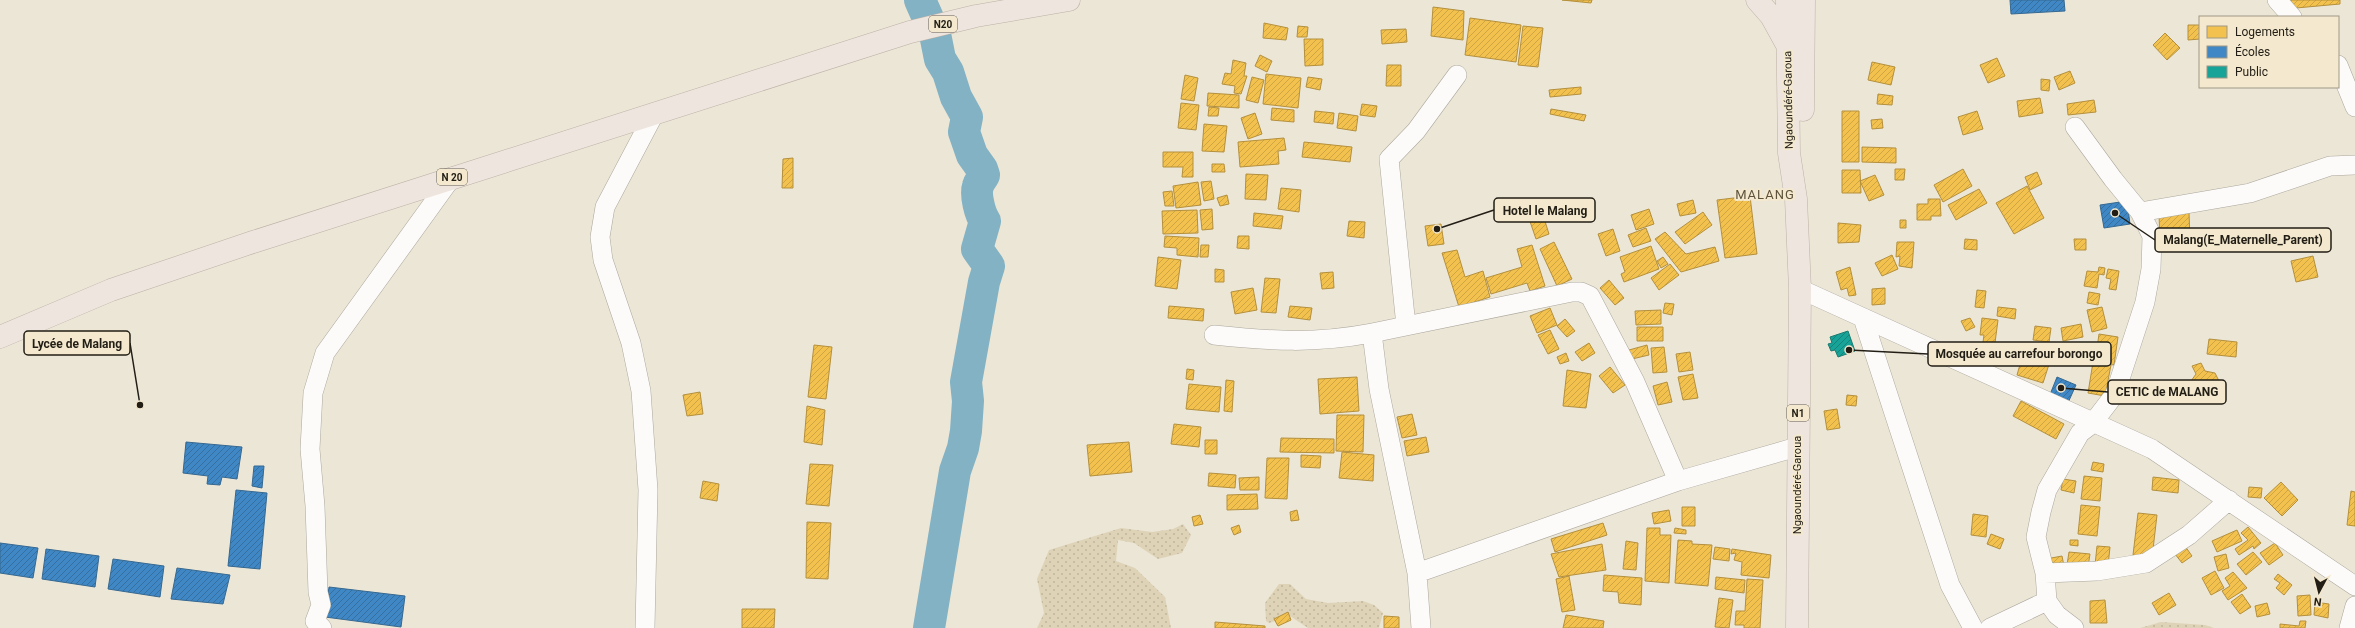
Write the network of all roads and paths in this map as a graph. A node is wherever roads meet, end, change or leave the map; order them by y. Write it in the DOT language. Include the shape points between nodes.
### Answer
graph roads {
  1 [pos="1069,0"];
  2 [pos="1758,0"];
  3 [pos="1787,0"];
  4 [pos="1804,0"];
  5 [pos="2277,0"];
  6 [pos="2291,16"];
  7 [pos="910,32"];
  8 [pos="1787,46"];
  9 [pos="2339,67"];
  10 [pos="1457,75"];
  11 [pos="2355,107"];
  12 [pos="654,114"];
  13 [pos="2075,127"];
  14 [pos="2355,165"];
  15 [pos="452,177"];
  16 [pos="1796,199"];
  17 [pos="2140,212"];
  18 [pos="1800,289"];
  19 [pos="1863,318"];
  20 [pos="1406,326"];
  21 [pos="1372,333"];
  22 [pos="1214,335"];
  23 [pos="0,337"];
  24 [pos="2092,424"];
  25 [pos="1797,447"];
  26 [pos="1678,481"];
  27 [pos="2229,500"];
  28 [pos="1417,573"];
  29 [pos="2045,573"];
  30 [pos="2355,586"];
  31 [pos="2047,601"];
  32 [pos="2355,606"];
  33 [pos="322,628"];
  34 [pos="645,628"];
  35 [pos="1420,628"];
  36 [pos="1797,628"];
  37 [pos="1972,628"];
  38 [pos="1990,628"];
  39 [pos="2074,628"];
  40 [pos="2349,628"];
  1 -- 7 [label="highway, N20" via="976,16"];
  2 -- 8 [label="highway" via="1771,16"];
  3 -- 8 [label="highway, Ngaoundéré-Garoua / N1"];
  4 -- 16 [label="highway, Ngaoundéré-Garoua / N1" via="1802,152"];
  5 -- 6 [label="street"];
  7 -- 12 [label="highway, N 20"];
  8 -- 16 [label="highway, Ngaoundéré-Garoua / N1" via="1789,153"];
  9 -- 11 [label="street"];
  10 -- 20 [label="street" via="1416,131 1389,160"];
  12 -- 15 [label="highway, N 20"];
  12 -- 34 [label="street" via="605,207 600,238 603,260 631,343 641,391 648,490"];
  13 -- 17 [label="street"];
  14 -- 17 [label="street" via="2330,166 2250,194"];
  15 -- 23 [label="highway, N 20" via="111,290"];
  15 -- 33 [label="street" via="325,353 313,393 310,449 320,605 315,622"];
  16 -- 18 [label="highway, Ngaoundéré-Garoua / N1"];
  17 -- 24 [label="street" via="2152,236 2151,269 2145,302 2115,394"];
  18 -- 19 [label="street"];
  18 -- 25 [label="highway, Ngaoundéré-Garoua / N1"];
  19 -- 24 [label="street"];
  19 -- 37 [label="street" via="1950,585"];
  20 -- 21 [label="street"];
  20 -- 26 [label="street" via="1572,292 1590,296 1635,382"];
  21 -- 22 [label="street" via="1340,339 1275,342"];
  21 -- 28 [label="street" via="1379,389"];
  24 -- 27 [label="street" via="2152,449"];
  24 -- 29 [label="street" via="2080,433 2047,490 2036,537"];
  25 -- 26 [label="street"];
  25 -- 36 [label="highway, Ngaoundéré-Garoua / N1"];
  26 -- 28 [label="street"];
  27 -- 29 [label="street" via="2188,535 2146,563 2098,571"];
  27 -- 30 [label="street"];
  28 -- 35 [label="street"];
  29 -- 31 [label="street"];
  31 -- 38 [label="street"];
  31 -- 39 [label="street" via="2057,615"];
  32 -- 40 [label="street"];
}
